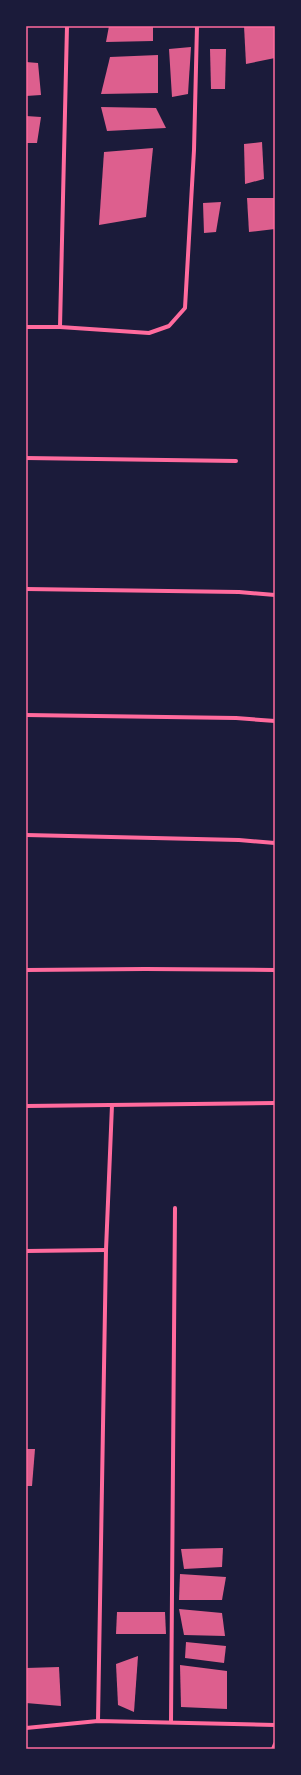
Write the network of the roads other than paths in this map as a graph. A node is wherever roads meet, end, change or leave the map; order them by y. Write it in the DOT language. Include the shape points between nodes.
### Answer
graph roads {
  1 [pos="67,26"];
  2 [pos="197,26"];
  3 [pos="26,327"];
  4 [pos="60,327"];
  5 [pos="26,458"];
  6 [pos="236,461"];
  7 [pos="26,589"];
  8 [pos="275,596"];
  9 [pos="26,715"];
  10 [pos="275,721"];
  11 [pos="26,835"];
  12 [pos="275,843"];
  13 [pos="26,970"];
  14 [pos="275,970"];
  15 [pos="275,1103"];
  16 [pos="112,1105"];
  17 [pos="26,1106"];
  18 [pos="175,1208"];
  19 [pos="26,1250"];
  20 [pos="106,1250"];
  21 [pos="98,1721"];
  22 [pos="171,1722"];
  23 [pos="275,1725"];
  24 [pos="26,1728"];
  25 [pos="275,1744"];
  26 [pos="273,1749"];
  1 -- 4 [label="street"];
  2 -- 4 [label="street" via="194,150 185,308 169,326 148,333"];
  3 -- 4 [label="street"];
  5 -- 6 [label="street"];
  7 -- 8 [label="street" via="239,592"];
  9 -- 10 [label="street" via="236,718"];
  11 -- 12 [label="street"];
  13 -- 14 [label="street"];
  15 -- 16 [label="street"];
  16 -- 17 [label="street"];
  16 -- 20 [label="street"];
  18 -- 22 [label="street"];
  19 -- 20 [label="street"];
  20 -- 21 [label="street"];
  21 -- 22 [label="street"];
  21 -- 24 [label="street"];
  22 -- 23 [label="street"];
  25 -- 26 [label="street"];
}
